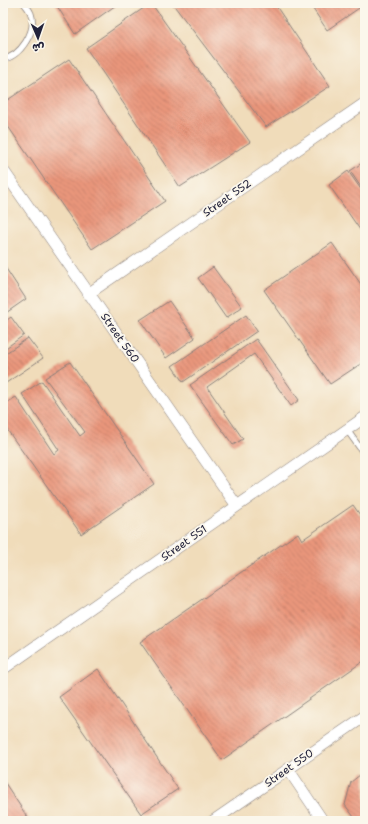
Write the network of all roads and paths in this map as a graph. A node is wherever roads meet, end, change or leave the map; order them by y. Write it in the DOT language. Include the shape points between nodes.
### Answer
graph roads {
  1 [pos="24,3"];
  2 [pos="3,59"];
  3 [pos="365,103"];
  4 [pos="3,170"];
  5 [pos="88,294"];
  6 [pos="365,417"];
  7 [pos="347,430"];
  8 [pos="365,455"];
  9 [pos="236,506"];
  10 [pos="3,669"];
  11 [pos="365,716"];
  12 [pos="288,769"];
  13 [pos="213,821"];
  14 [pos="323,821"];
  1 -- 2 [label="lane" via="31,14 31,30 20,51"];
  3 -- 5 [label="street, Street 552"];
  4 -- 5 [label="street, Street 560"];
  5 -- 9 [label="street, Street 560"];
  6 -- 7 [label="street, Street 551"];
  7 -- 8 [label="lane"];
  7 -- 9 [label="street, Street 551"];
  9 -- 10 [label="street, Street 551"];
  11 -- 12 [label="street, Street 550"];
  12 -- 13 [label="street, Street 550"];
  12 -- 14 [label="street"];
}
